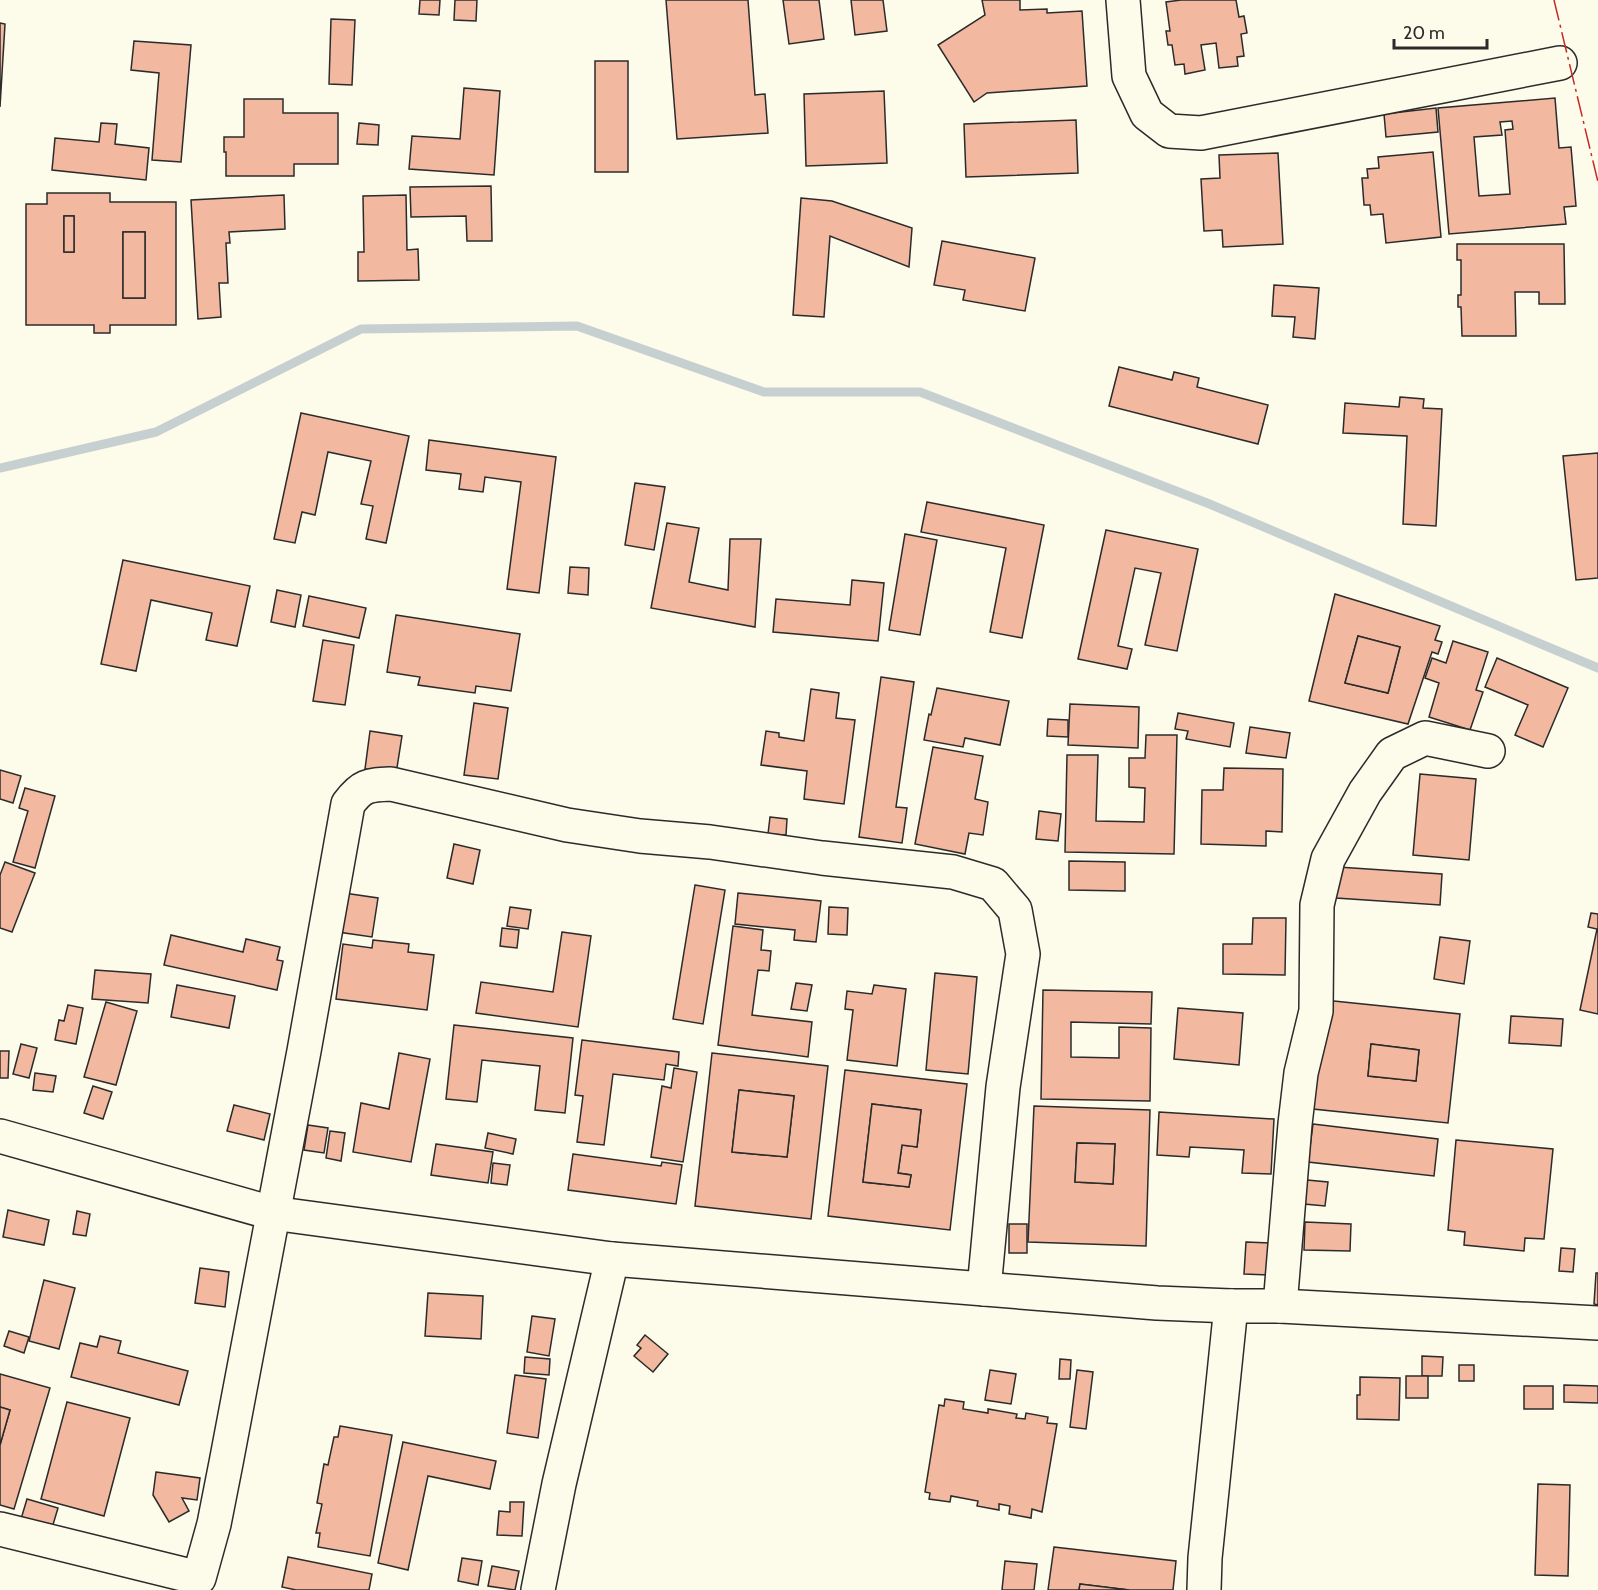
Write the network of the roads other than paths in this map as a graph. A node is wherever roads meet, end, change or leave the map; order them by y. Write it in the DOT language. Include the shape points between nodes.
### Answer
graph roads {
  1 [pos="1123,0"];
  2 [pos="1560,63"];
  3 [pos="1488,752"];
  4 [pos="0,1136"];
  5 [pos="272,1214"];
  6 [pos="612,1259"];
  7 [pos="984,1289"];
  8 [pos="1231,1306"];
  9 [pos="1280,1306"];
  10 [pos="1598,1323"];
  11 [pos="0,1529"];
  12 [pos="198,1584"];
  13 [pos="538,1590"];
  14 [pos="1204,1590"];
  1 -- 2 [label="street" via="1130,76 1147,114 1169,131 1201,133"];
  3 -- 9 [label="street" via="1425,738 1392,754 1365,792 1328,859 1317,905 1316,1011 1296,1113"];
  4 -- 5 [label="street"];
  5 -- 6 [label="street"];
  5 -- 7 [label="street" via="348,804 358,791 391,784 567,825 953,872 993,884 1015,910 1023,954 1003,1086"];
  5 -- 12 [label="street" via="218,1504"];
  6 -- 7 [label="street"];
  6 -- 13 [label="street"];
  7 -- 8 [label="street"];
  8 -- 9 [label="street"];
  8 -- 14 [label="street"];
  9 -- 10 [label="street"];
  11 -- 12 [label="street"];
}
